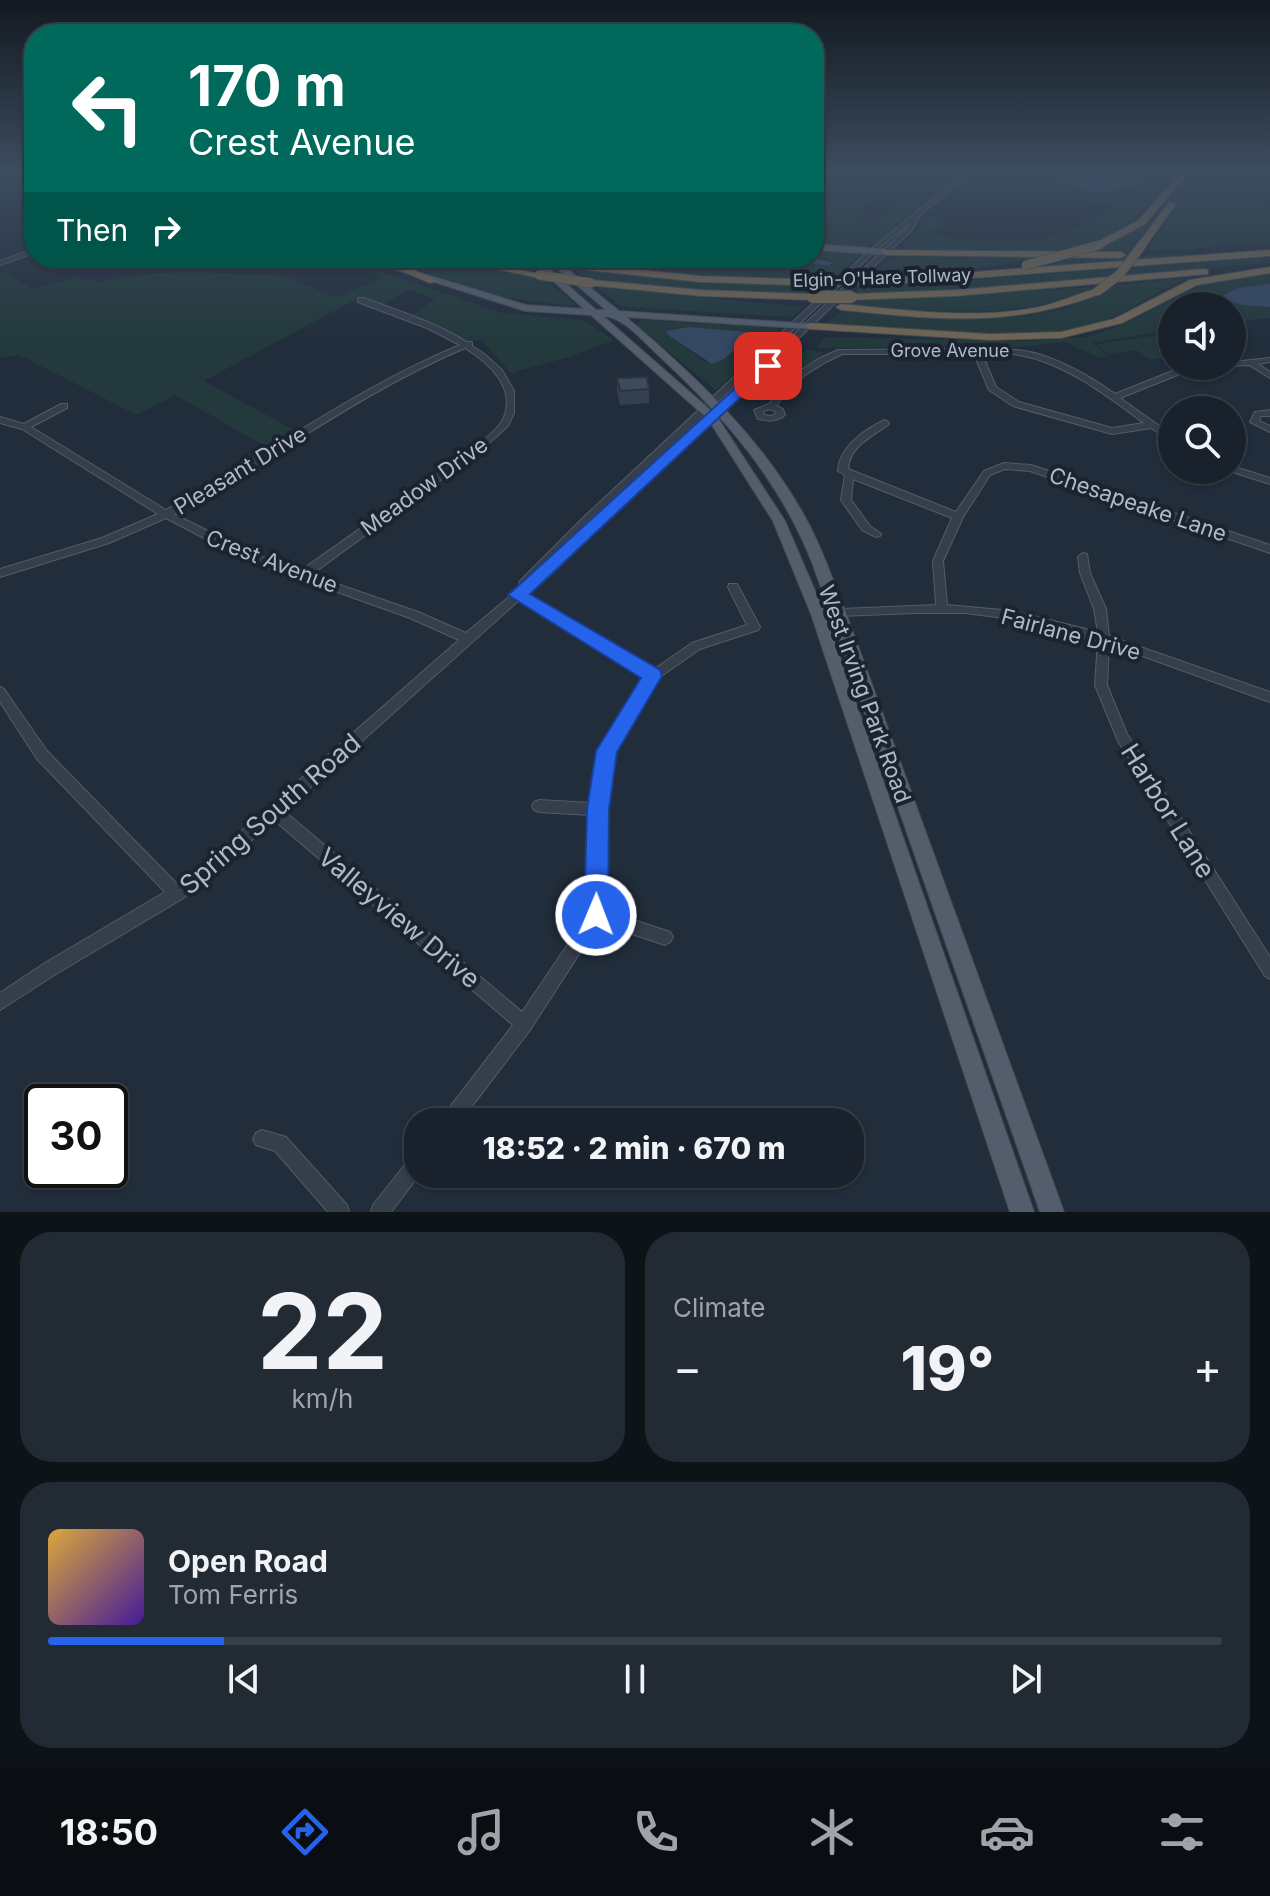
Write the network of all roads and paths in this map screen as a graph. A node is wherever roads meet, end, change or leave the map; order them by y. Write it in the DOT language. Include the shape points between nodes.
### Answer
graph roads {
  1 [pos="901,229"];
  2 [pos="910,229"];
  3 [pos="1130,229"];
  4 [pos="1154,229"];
  5 [pos="824,248"];
  6 [pos="1270,250"];
  7 [pos="872,251"];
  8 [pos="886,252"];
  9 [pos="24,255"];
  10 [pos="0,263"];
  11 [pos="394,268"];
  12 [pos="402,268"];
  13 [pos="502,268"];
  14 [pos="544,268"];
  15 [pos="561,268"];
  16 [pos="589,268"];
  17 [pos="1270,268"];
  18 [pos="434,281"];
  19 [pos="868,281"];
  20 [pos="361,300"];
  21 [pos="810,301"];
  22 [pos="596,312"];
  23 [pos="615,314"];
  24 [pos="796,325"];
  25 [pos="810,326"];
  26 [pos="469,344"];
  27 [pos="977,351"];
  28 [pos="1270,360"];
  29 [pos="1251,362"];
  30 [pos="1246,363"];
  31 [pos="1270,376"];
  32 [pos="1158,380"];
  33 [pos="1115,397"];
  34 [pos="64,406"];
  35 [pos="772,406"];
  36 [pos="712,408"];
  37 [pos="1270,413"];
  38 [pos="0,420"];
  39 [pos="885,423"];
  40 [pos="1151,425"];
  41 [pos="25,427"];
  42 [pos="1270,429"];
  43 [pos="1158,430"];
  44 [pos="1246,473"];
  45 [pos="849,476"];
  46 [pos="1270,481"];
  47 [pos="166,514"];
  48 [pos="958,517"];
  49 [pos="876,534"];
  50 [pos="1270,549"];
  51 [pos="1083,557"];
  52 [pos="0,573"];
  53 [pos="303,575"];
  54 [pos="733,587"];
  55 [pos="517,595"];
  56 [pos="942,608"];
  57 [pos="828,614"];
  58 [pos="1104,638"];
  59 [pos="468,639"];
  60 [pos="653,676"];
  61 [pos="0,692"];
  62 [pos="1270,697"];
  63 [pos="539,806"];
  64 [pos="598,809"];
  65 [pos="275,812"];
  66 [pos="177,894"];
  67 [pos="596,915"];
  68 [pos="665,937"];
  69 [pos="1270,971"];
  70 [pos="0,1002"];
  71 [pos="524,1024"];
  72 [pos="460,1108"];
  73 [pos="262,1139"];
  74 [pos="404,1180"];
  75 [pos="340,1212"];
  76 [pos="380,1212"];
  77 [pos="1022,1212"];
  78 [pos="1052,1212"];
  1 -- 7 [label="street"];
  2 -- 8 [label="street"];
  3 -- 19 [label="highway, bridge" via="1099,245 1026,265"];
  4 -- 21 [label="highway, bridge" via="1119,275 1064,305 956,316"];
  5 -- 7 [label="main road"];
  6 -- 8 [label="highway" via="1085,255"];
  6 -- 19 [label="highway, Elgin-O'Hare Tollway"];
  7 -- 8 [label="main road"];
  7 -- 24 [label="street"];
  8 -- 25 [label="street"];
  9 -- 10 [label="street"];
  11 -- 18 [label="main road"];
  12 -- 18 [label="highway"];
  13 -- 21 [label="highway, bridge" via="591,283"];
  14 -- 22 [label="main road, West Irving Park Road"];
  15 -- 23 [label="main road, West Irving Park Road"];
  16 -- 19 [label="highway, Elgin-O'Hare Tollway, bridge" via="795,283"];
  17 -- 21 [label="highway, Elgin-O'Hare Tollway, bridge"];
  17 -- 25 [label="highway" via="1194,282 1110,324 1061,335 1012,338"];
  18 -- 22 [label="main road" via="516,306"];
  20 -- 26 [label="street"];
  22 -- 23 [label="main road"];
  22 -- 36 [label="main road, West Irving Park Road"];
  23 -- 24 [label="main road"];
  23 -- 36 [label="main road, West Irving Park Road"];
  24 -- 25 [label="main road"];
  24 -- 36 [label="street"];
  25 -- 36 [label="street"];
  26 -- 47 [label="street, Pleasant Drive" via="422,361"];
  26 -- 53 [label="street, Meadow Drive" via="508,389 510,411 502,428"];
  27 -- 33 [label="street, Grove Avenue" via="1018,352 1050,361"];
  27 -- 35 [label="street, Grove Avenue" via="841,352 818,360"];
  27 -- 40 [label="street" via="992,388 1016,404 1112,431"];
  28 -- 29 [label="street"];
  29 -- 30 [label="street"];
  29 -- 31 [label="street"];
  32 -- 33 [label="street"];
  33 -- 40 [label="street, Grove Avenue"];
  34 -- 41 [label="street"];
  36 -- 55 [label="street, Spring South Road"];
  36 -- 57 [label="main road, West Irving Park Road" via="762,459 800,518"];
  37 -- 42 [label="street" via="1258,414 1254,422"];
  38 -- 41 [label="street, Crest Avenue"];
  39 -- 45 [label="street" via="846,457 841,465"];
  40 -- 43 [label="street, Grove Avenue"];
  41 -- 47 [label="street, Crest Avenue"];
  44 -- 46 [label="street"];
  45 -- 48 [label="street"];
  45 -- 49 [label="street" via="846,500"];
  47 -- 52 [label="street, Pleasant Drive"];
  47 -- 53 [label="street, Crest Avenue" via="249,556"];
  48 -- 50 [label="street, Chesapeake Lane" via="987,473 1004,466 1031,468"];
  48 -- 56 [label="street" via="938,561"];
  51 -- 58 [label="street, Harbor Lane"];
  53 -- 59 [label="street, Crest Avenue" via="423,615"];
  54 -- 60 [label="street" via="754,627 696,646"];
  55 -- 59 [label="street, Spring South Road"];
  55 -- 60 [label="street"];
  56 -- 57 [label="street, Fairlane Drive"];
  56 -- 58 [label="street, Fairlane Drive" via="1012,615"];
  57 -- 77 [label="main road, West Irving Park Road"];
  57 -- 78 [label="main road, West Irving Park Road"];
  58 -- 62 [label="street, Fairlane Drive"];
  58 -- 69 [label="street, Harbor Lane" via="1101,685 1122,737"];
  59 -- 65 [label="street, Spring South Road"];
  60 -- 64 [label="street" via="606,751"];
  61 -- 66 [label="street" via="42,755"];
  63 -- 64 [label="street"];
  64 -- 67 [label="street"];
  65 -- 66 [label="street, Spring South Road"];
  65 -- 71 [label="street, Valleyview Drive"];
  66 -- 70 [label="street, Spring South Road"];
  67 -- 68 [label="street"];
  67 -- 71 [label="street"];
  71 -- 72 [label="street"];
  73 -- 75 [label="street" via="280,1143"];
  74 -- 76 [label="street"];
}
